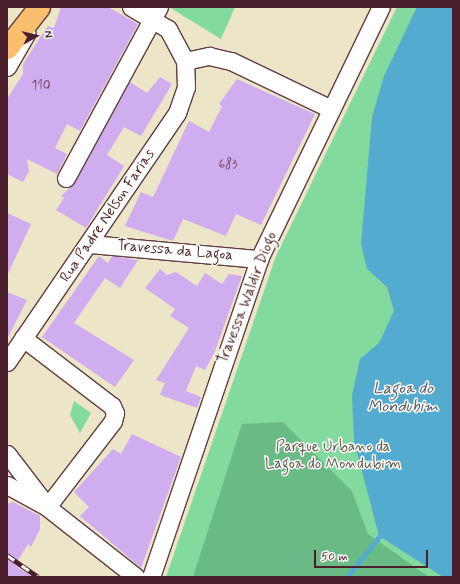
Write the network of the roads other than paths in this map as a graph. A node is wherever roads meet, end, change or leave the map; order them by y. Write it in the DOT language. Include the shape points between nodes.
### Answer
graph roads {
  1 [pos="381,7"];
  2 [pos="38,10"];
  3 [pos="145,10"];
  4 [pos="7,48"];
  5 [pos="185,61"];
  6 [pos="7,67"];
  7 [pos="331,109"];
  8 [pos="66,178"];
  9 [pos="90,244"];
  10 [pos="259,259"];
  11 [pos="23,338"];
  12 [pos="7,362"];
  13 [pos="7,454"];
  14 [pos="7,485"];
  15 [pos="47,507"];
  16 [pos="136,577"];
  17 [pos="151,577"];
  1 -- 7 [label="street, Travessa Waldir Diogo"];
  2 -- 4 [label="main road"];
  2 -- 6 [label="street"];
  3 -- 5 [label="street, Rua Padre Nelson Farias" via="176,38"];
  3 -- 8 [label="street"];
  5 -- 7 [label="street" via="209,56 231,61"];
  5 -- 9 [label="street, Rua Padre Nelson Farias" via="186,87 177,113"];
  7 -- 10 [label="street, Travessa Waldir Diogo"];
  9 -- 10 [label="street, Travessa da Lagoa"];
  9 -- 11 [label="street, Rua Padre Nelson Farias"];
  10 -- 17 [label="street, Travessa Waldir Diogo"];
  11 -- 12 [label="street, Rua Padre Nelson Farias"];
  11 -- 15 [label="street" via="112,406 115,413 113,421"];
  13 -- 15 [label="street"];
  14 -- 15 [label="street"];
  15 -- 16 [label="street"];
}
